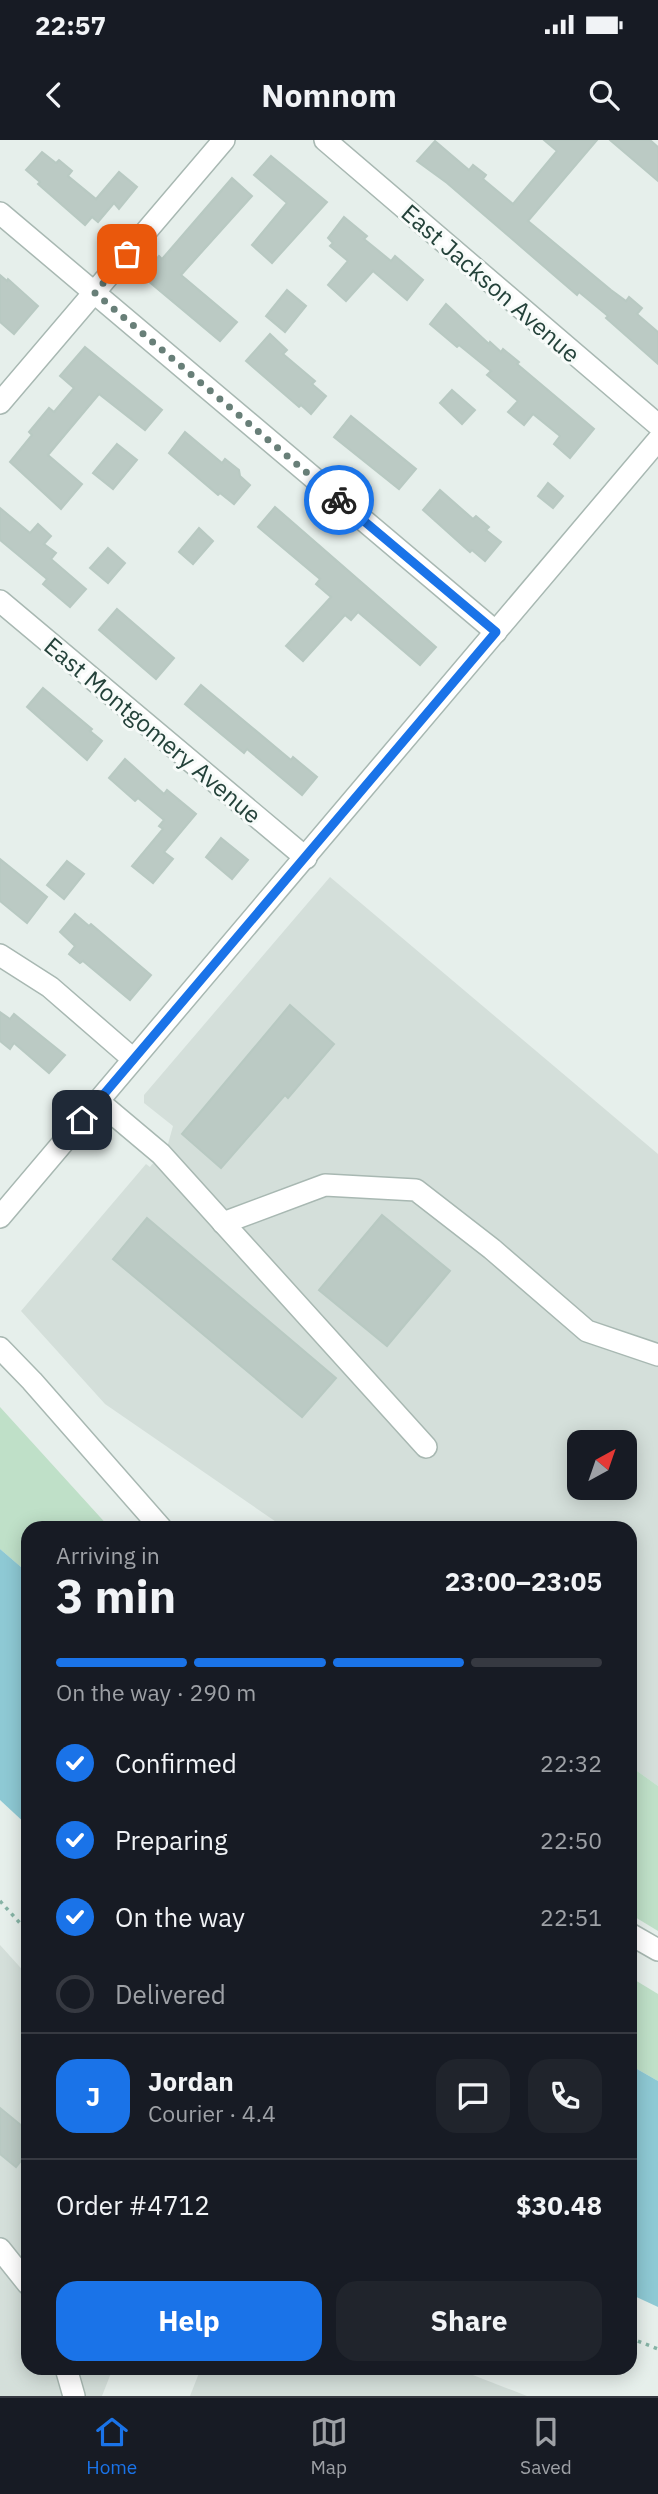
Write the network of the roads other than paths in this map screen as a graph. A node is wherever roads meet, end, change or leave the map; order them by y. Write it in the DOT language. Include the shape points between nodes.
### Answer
graph roads {
  1 [pos="224,140"];
  2 [pos="325,140"];
  3 [pos="0,213"];
  4 [pos="95,293"];
  5 [pos="0,403"];
  6 [pos="658,425"];
  7 [pos="658,440"];
  8 [pos="0,601"];
  9 [pos="496,632"];
  10 [pos="306,858"];
  11 [pos="0,955"];
  12 [pos="133,1059"];
  13 [pos="98,1101"];
  14 [pos="0,1217"];
  15 [pos="223,1223"];
  16 [pos="0,1348"];
  17 [pos="658,1355"];
  18 [pos="426,1447"];
  19 [pos="155,1521"];
  20 [pos="637,1938"];
  21 [pos="658,1950"];
  22 [pos="0,2249"];
  23 [pos="21,2275"];
  24 [pos="68,2375"];
  25 [pos="74,2396"];
  1 -- 4 [label="street"];
  2 -- 6 [label="street, East Jackson Avenue"];
  3 -- 4 [label="street"];
  4 -- 5 [label="street"];
  4 -- 9 [label="street"];
  7 -- 9 [label="street"];
  8 -- 10 [label="street, East Montgomery Avenue"];
  9 -- 10 [label="street"];
  10 -- 12 [label="street"];
  11 -- 12 [label="street" via="50,987"];
  12 -- 13 [label="street"];
  13 -- 14 [label="street"];
  13 -- 15 [label="street" via="161,1154"];
  15 -- 17 [label="street" via="325,1185 416,1190 587,1331"];
  15 -- 18 [label="street"];
  16 -- 19 [label="street"];
  20 -- 21 [label="street"];
  22 -- 23 [label="street"];
  24 -- 25 [label="street"];
}
